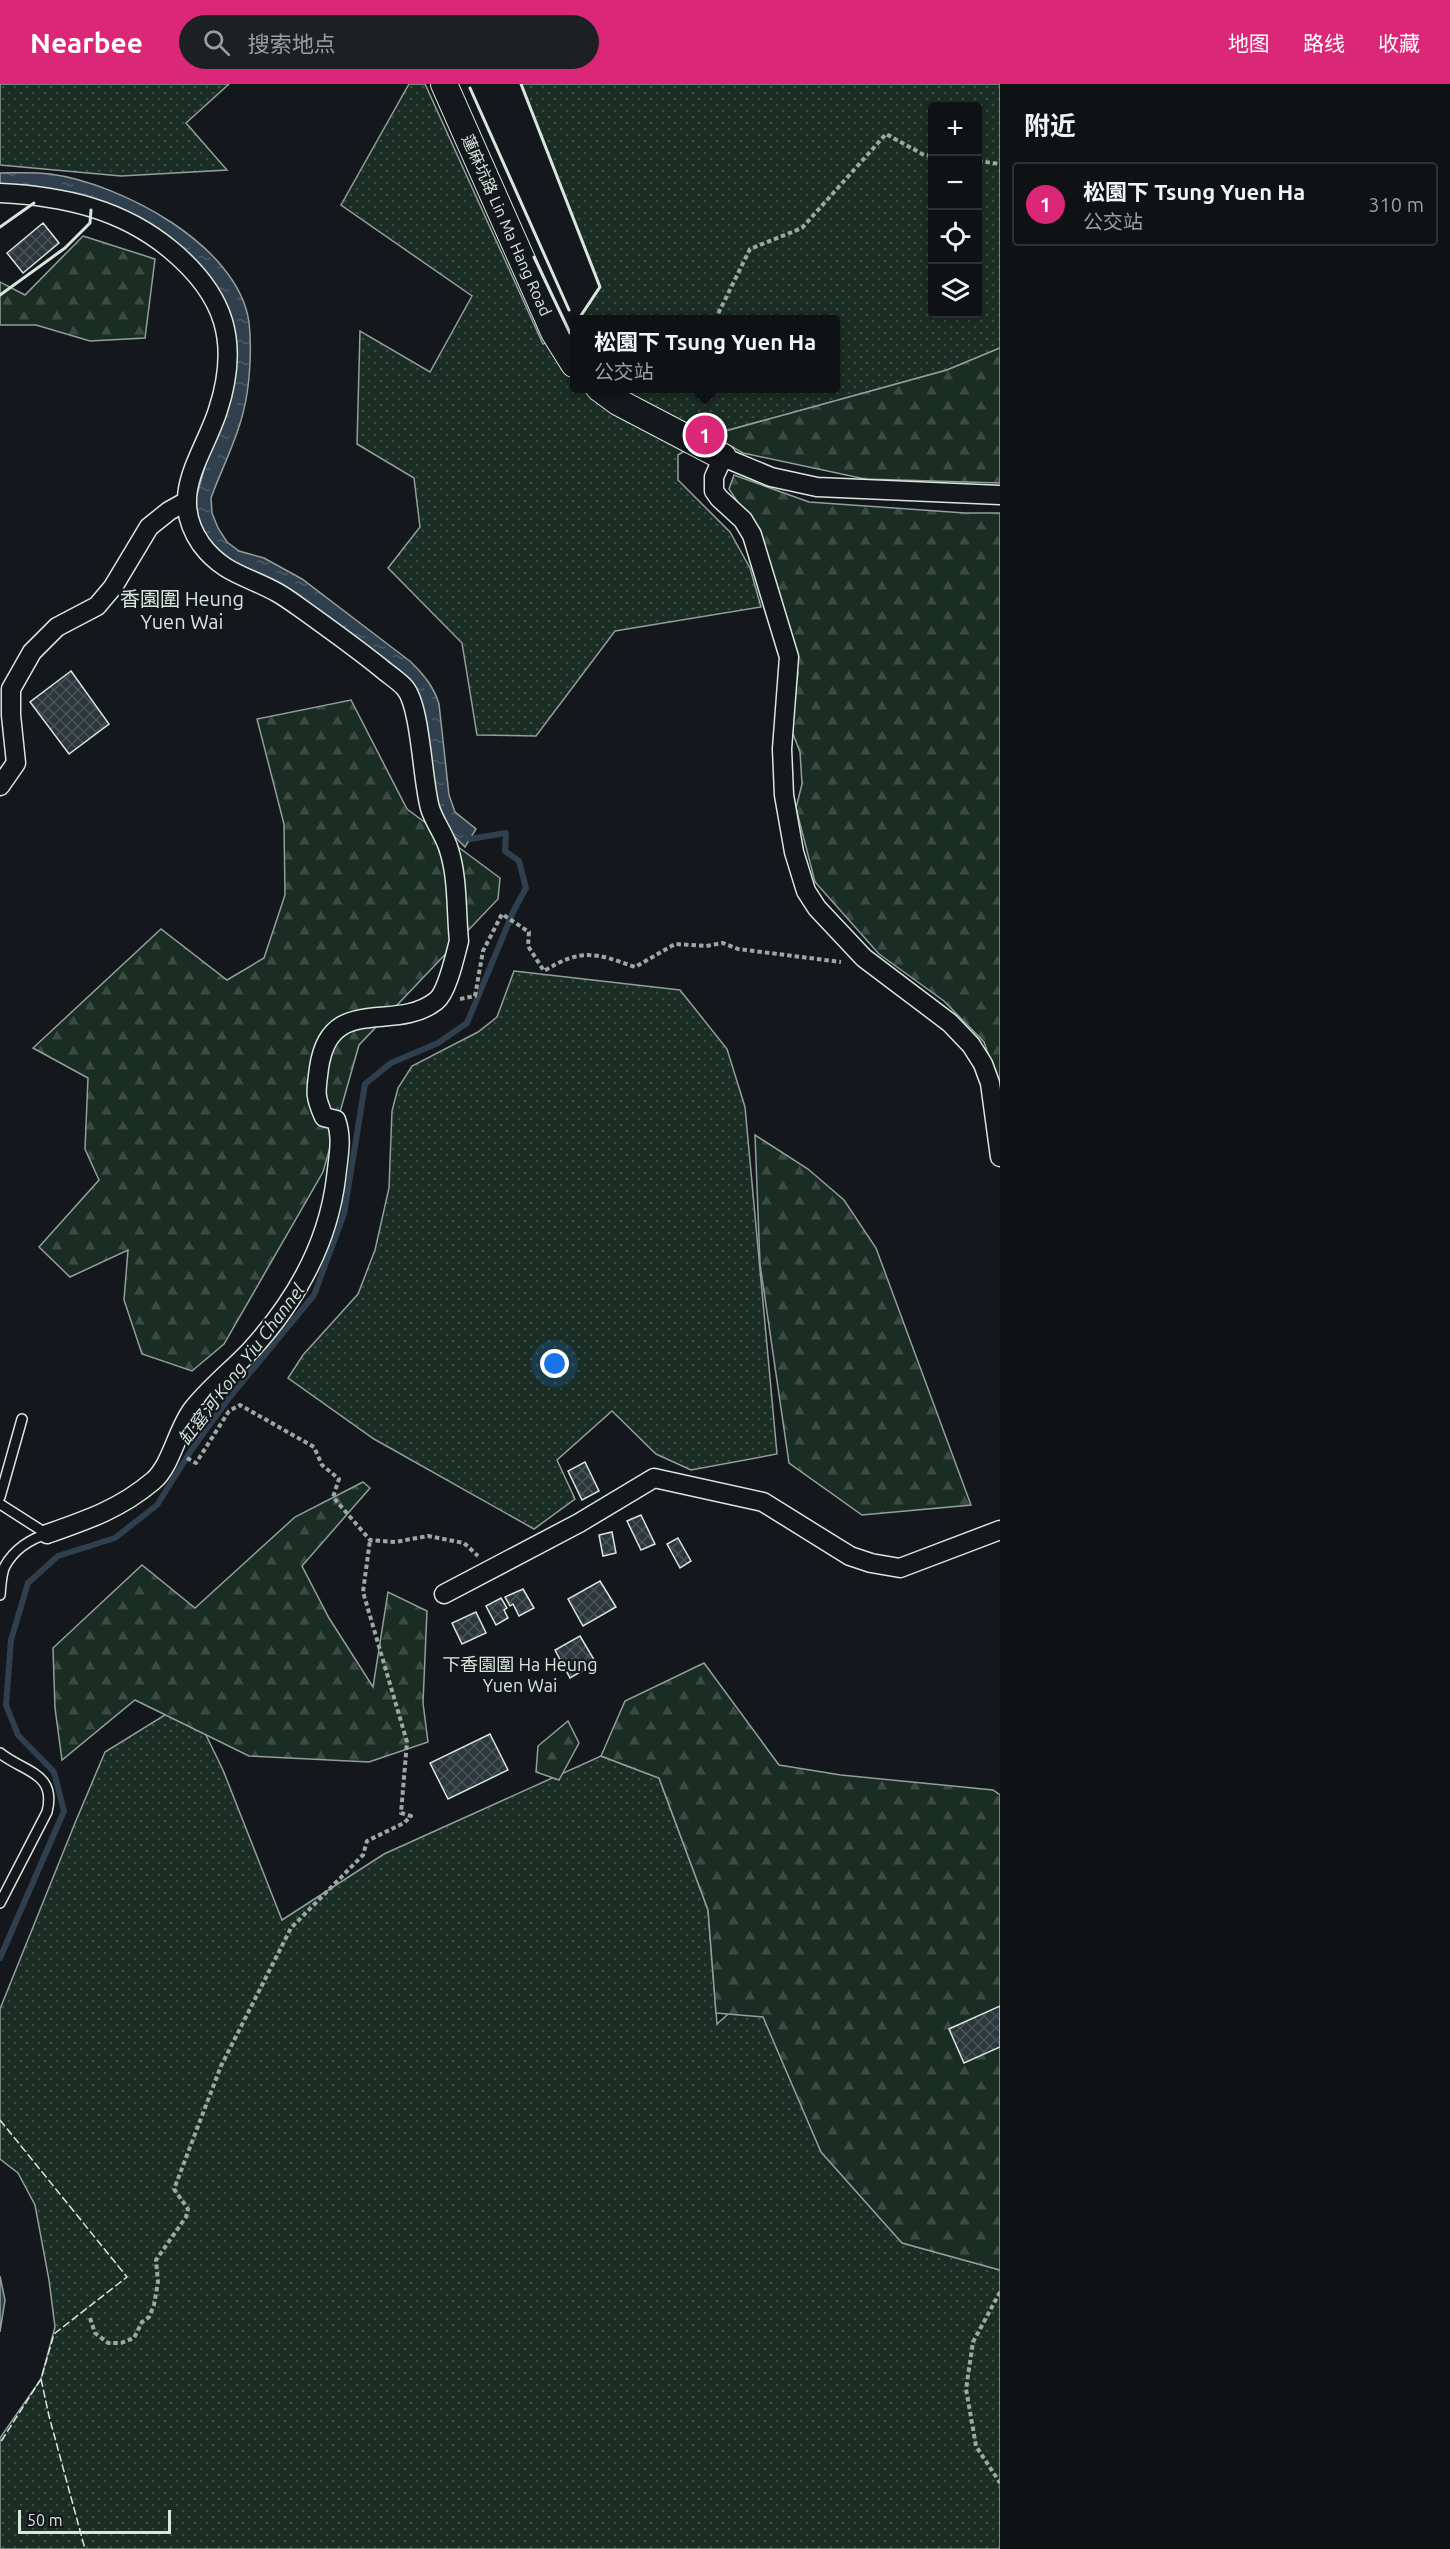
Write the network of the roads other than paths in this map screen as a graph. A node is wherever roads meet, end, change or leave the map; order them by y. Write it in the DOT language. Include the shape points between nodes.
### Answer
graph roads {
  1 [pos="444,84"];
  2 [pos="0,193"];
  3 [pos="570,358"];
  4 [pos="606,393"];
  5 [pos="723,457"];
  6 [pos="1000,495"];
  7 [pos="187,501"];
  8 [pos="0,786"];
  9 [pos="1000,1157"];
  10 [pos="22,1419"];
  11 [pos="0,1497"];
  12 [pos="0,1504"];
  13 [pos="1000,1530"];
  14 [pos="47,1534"];
  15 [pos="444,1594"];
  16 [pos="0,1595"];
  17 [pos="0,1753"];
  18 [pos="0,1903"];
  1 -- 3 [label="street, 蓮麻坑路 Lin Ma Hang Road" via="554,332"];
  2 -- 7 [label="street" via="59,198 122,218 156,237 188,264 211,291 226,334 226,372 218,410 188,479"];
  4 -- 5 [label="street"];
  5 -- 6 [label="street" via="771,477 817,487"];
  5 -- 9 [label="street" via="713,487 754,538 789,657 783,768 789,824 806,891 817,908 872,965 950,1023 977,1054 992,1093"];
  7 -- 8 [label="street" via="149,527 97,606 57,627 32,652 12,689 16,763"];
  7 -- 14 [label="street" via="186,511 194,531 225,569 278,593 405,688 415,712 430,808 449,848 459,941 438,999 411,1013 348,1021 333,1034 321,1056 315,1097 324,1117 336,1120 341,1134 334,1196 324,1233 305,1276 283,1309 251,1350 192,1411 156,1479 103,1515"];
  10 -- 11 [label="lane"];
  12 -- 14 [label="lane"];
  13 -- 15 [label="street" via="900,1568 887,1567 850,1556 763,1502 654,1478 579,1523"];
  14 -- 16 [label="lane" via="22,1546 5,1567"];
  17 -- 18 [label="lane" via="40,1776 51,1798"];
}
